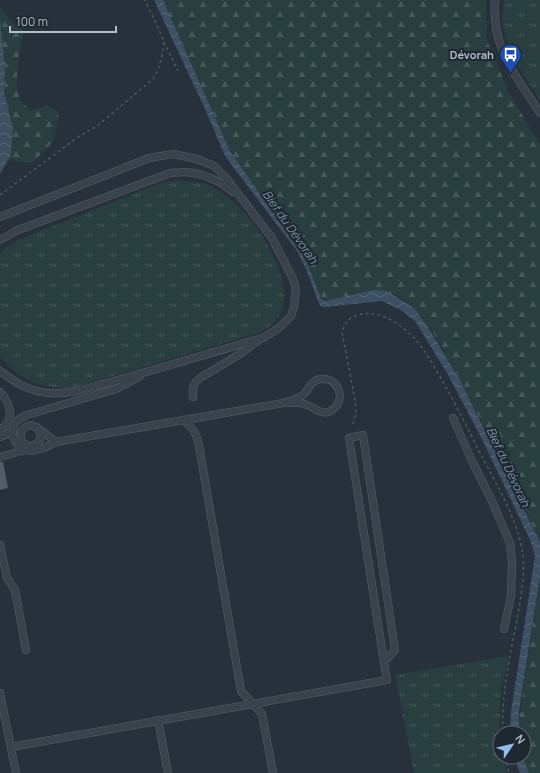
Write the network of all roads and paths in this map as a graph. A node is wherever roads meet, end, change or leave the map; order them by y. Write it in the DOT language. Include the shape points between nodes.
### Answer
graph roads {
  1 [pos="144,0"];
  2 [pos="495,0"];
  3 [pos="164,41"];
  4 [pos="178,71"];
  5 [pos="540,114"];
  6 [pos="0,195"];
  7 [pos="242,200"];
  8 [pos="0,217"];
  9 [pos="0,240"];
  10 [pos="263,338"];
  11 [pos="157,369"];
  12 [pos="0,371"];
  13 [pos="0,392"];
  14 [pos="192,397"];
  15 [pos="282,403"];
  16 [pos="453,418"];
  17 [pos="183,420"];
  18 [pos="353,424"];
  19 [pos="38,428"];
  20 [pos="0,430"];
  21 [pos="12,432"];
  22 [pos="0,437"];
  23 [pos="56,442"];
  24 [pos="26,450"];
  25 [pos="0,456"];
  26 [pos="0,545"];
  27 [pos="3,578"];
  28 [pos="504,629"];
  29 [pos="26,650"];
  30 [pos="384,662"];
  31 [pos="0,693"];
  32 [pos="252,704"];
  33 [pos="158,720"];
  34 [pos="502,725"];
  35 [pos="11,747"];
  36 [pos="16,773"];
  37 [pos="168,773"];
  38 [pos="273,773"];
  1 -- 3 [label="path"];
  2 -- 5 [label="street" via="495,21 503,54"];
  3 -- 4 [label="path"];
  3 -- 6 [label="path" via="158,70 153,79 97,126 78,137"];
  7 -- 8 [label="street" via="214,166 173,154 149,158"];
  7 -- 9 [label="street" via="225,185 210,179 185,172 170,173 18,230"];
  7 -- 10 [label="street" via="272,238 296,288 291,316 279,328"];
  10 -- 11 [label="street"];
  10 -- 14 [label="street" via="200,378 194,383"];
  11 -- 12 [label="street" via="74,391 55,393 21,386"];
  11 -- 21 [label="street" via="116,389 27,415 19,419"];
  13 -- 20 [label="street" via="7,402 10,413 8,422"];
  15 -- 15 [label="street" via="304,395 313,382 320,379 333,382 340,392 337,405 328,412 320,412 306,404"];
  15 -- 17 [label="street"];
  16 -- 28 [label="street" via="510,543 511,596"];
  17 -- 23 [label="street"];
  17 -- 32 [label="street" via="197,436 241,691"];
  18 -- 34 [label="path" via="356,413 355,400 342,332 346,321 368,313 384,317 401,326 415,339 428,357 449,392 510,512 518,534 523,556 523,581 507,672"];
  19 -- 23 [label="street"];
  21 -- 22 [label="street"];
  21 -- 24 [label="street" via="14,440"];
  23 -- 24 [label="street" via="44,448"];
  24 -- 25 [label="street"];
  26 -- 27 [label="street"];
  27 -- 29 [label="street" via="15,590"];
  30 -- 30 [label="street" via="349,438 363,435 395,650"];
  30 -- 32 [label="street" via="387,680"];
  31 -- 35 [label="street"];
  32 -- 33 [label="street"];
  32 -- 38 [label="street" via="262,714"];
  33 -- 35 [label="street"];
  33 -- 37 [label="street"];
  35 -- 36 [label="street"];
}
